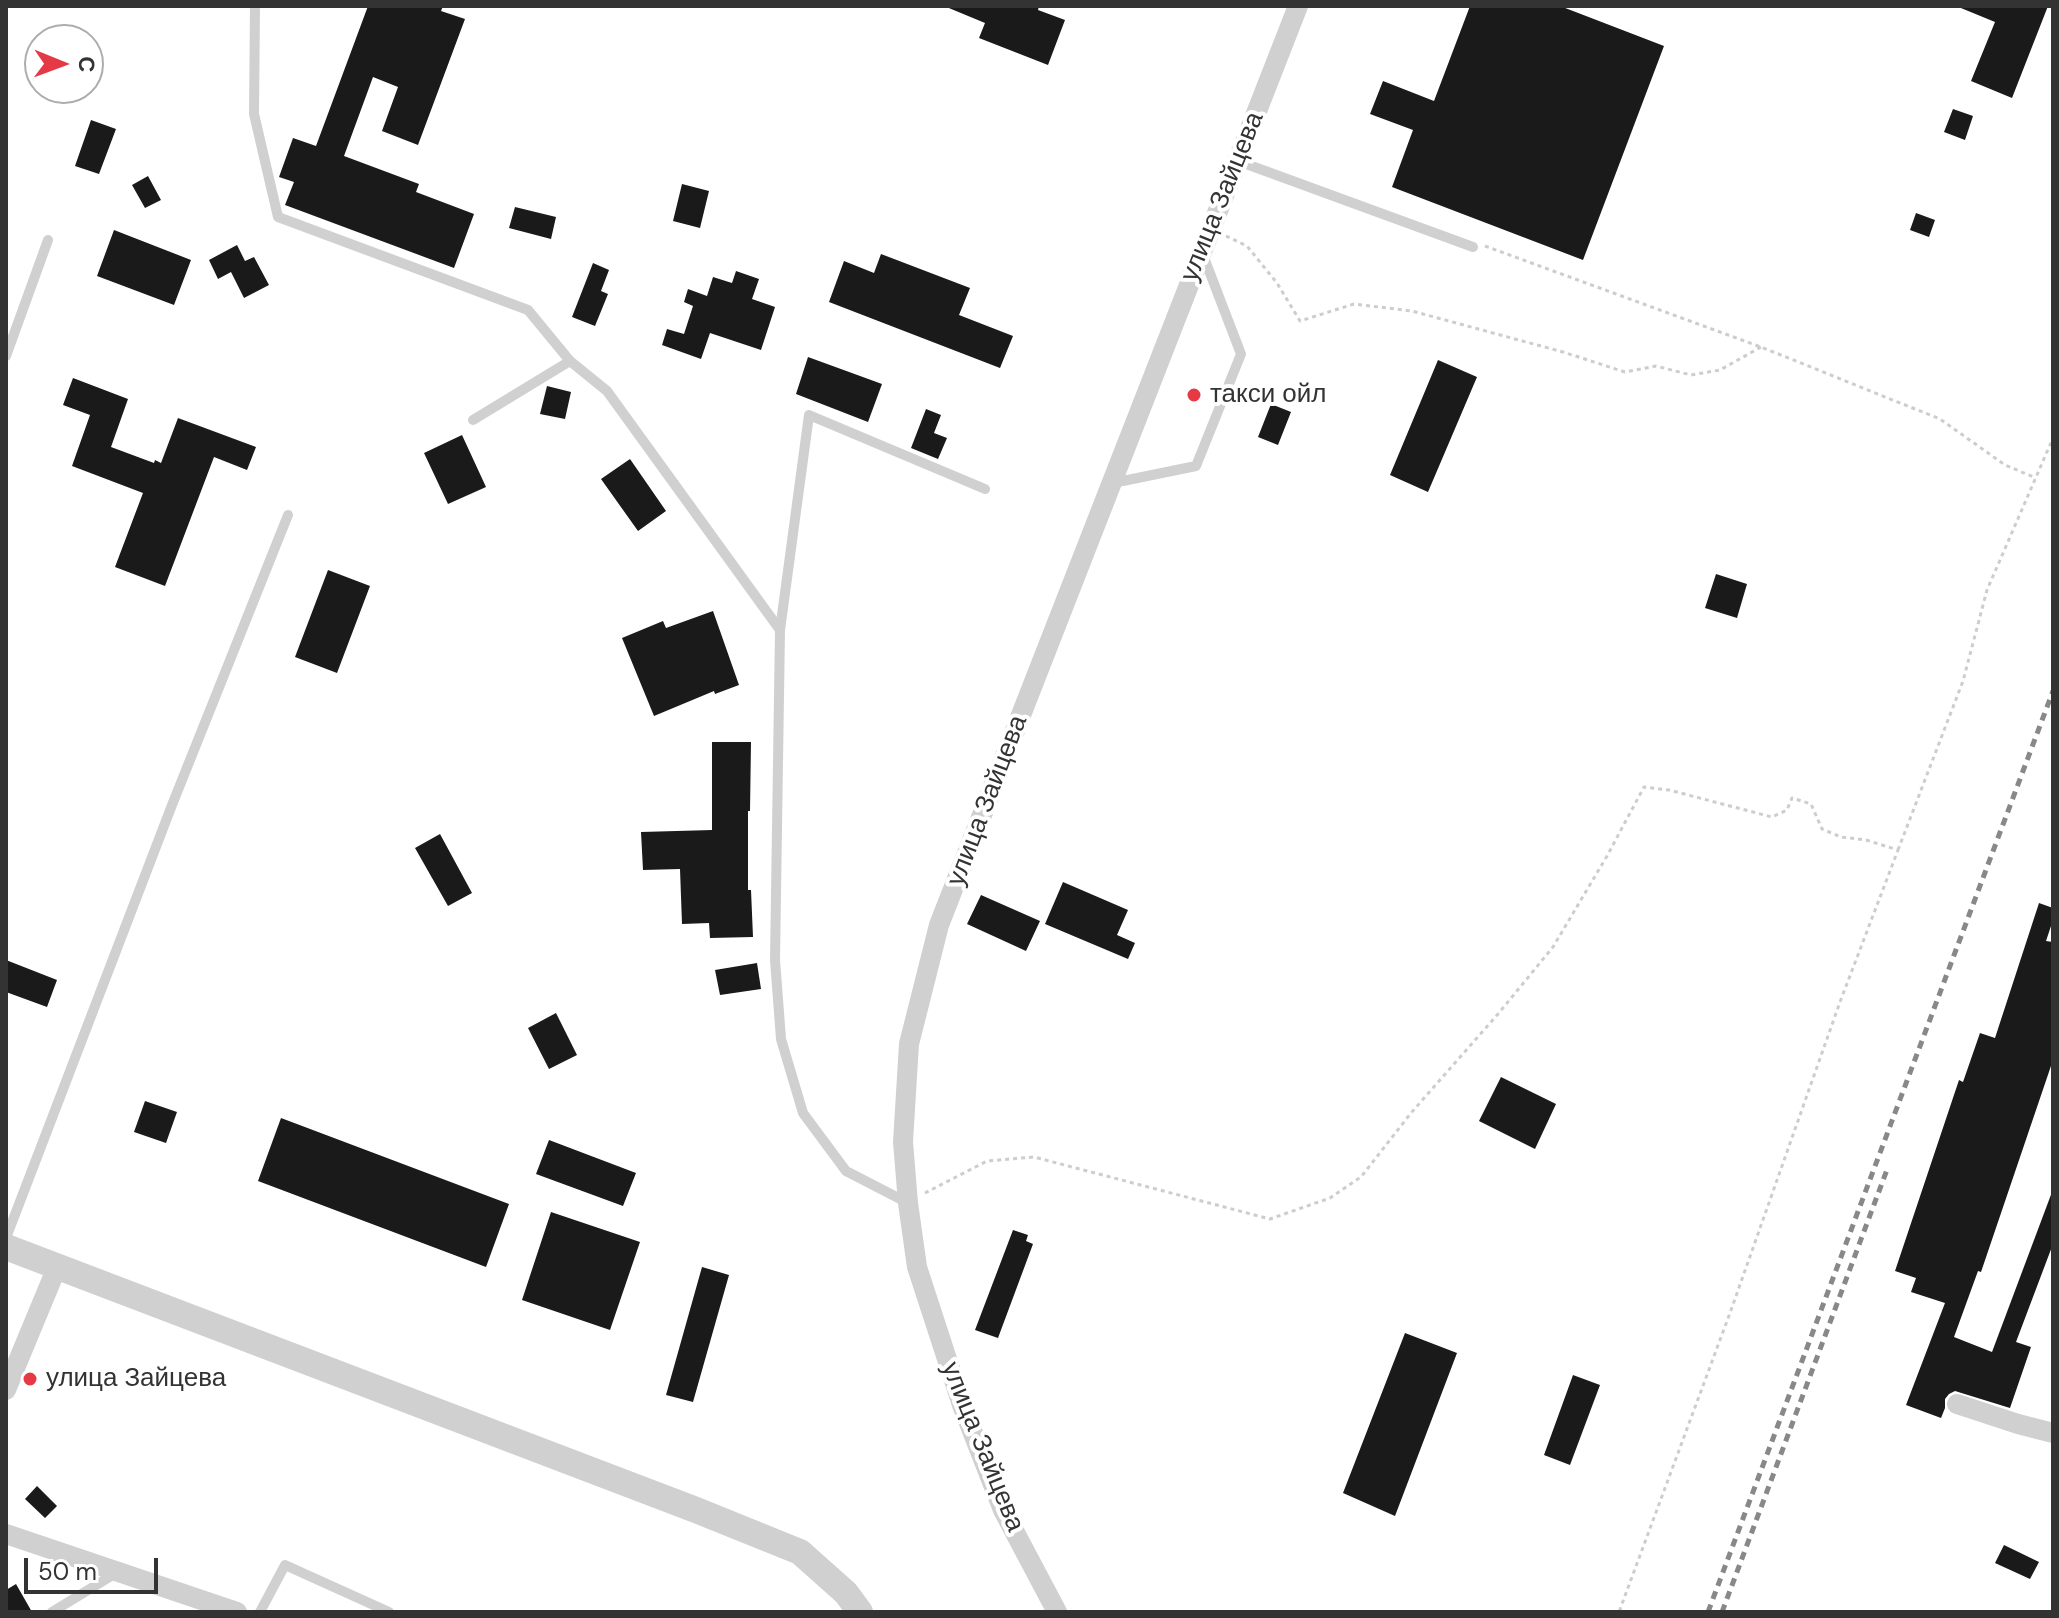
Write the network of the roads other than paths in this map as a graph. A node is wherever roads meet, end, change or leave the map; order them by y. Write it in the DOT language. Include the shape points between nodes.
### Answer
graph roads {
  1 [pos="255,6"];
  2 [pos="1298,6"];
  3 [pos="1238,161"];
  4 [pos="48,240"];
  5 [pos="1473,247"];
  6 [pos="1201,251"];
  7 [pos="6,356"];
  8 [pos="570,361"];
  9 [pos="473,420"];
  10 [pos="1111,483"];
  11 [pos="985,489"];
  12 [pos="288,515"];
  13 [pos="780,630"];
  14 [pos="908,1203"];
  15 [pos="6,1238"];
  16 [pos="6,1247"];
  17 [pos="57,1267"];
  18 [pos="6,1390"];
  19 [pos="1957,1404"];
  20 [pos="2053,1433"];
  21 [pos="6,1534"];
  22 [pos="118,1572"];
  23 [pos="52,1612"];
  24 [pos="237,1612"];
  25 [pos="260,1612"];
  26 [pos="389,1612"];
  27 [pos="860,1612"];
  28 [pos="1057,1612"];
  1 -- 8 [label="lane" via="254,114 278,217 528,310"];
  2 -- 3 [label="street, улица Зайцева"];
  3 -- 5 [label="lane"];
  3 -- 6 [label="street, улица Зайцева"];
  4 -- 7 [label="lane"];
  6 -- 10 [label="street, улица Зайцева"];
  6 -- 10 [label="lane" via="1241,354 1196,466"];
  8 -- 9 [label="lane"];
  8 -- 13 [label="lane" via="607,391"];
  10 -- 14 [label="street, улица Зайцева" via="939,925 909,1044 903,1142"];
  11 -- 13 [label="lane" via="809,415"];
  12 -- 15 [label="lane"];
  13 -- 14 [label="lane" via="775,960 781,1039 803,1113 846,1171"];
  14 -- 28 [label="street, улица Зайцева" via="917,1267 962,1405 1003,1510"];
  16 -- 17 [label="street"];
  17 -- 18 [label="street"];
  17 -- 27 [label="street" via="800,1552"];
  19 -- 20 [label="street"];
  21 -- 22 [label="street"];
  22 -- 23 [label="lane"];
  22 -- 24 [label="street"];
  25 -- 26 [label="lane" via="285,1565"];
}
